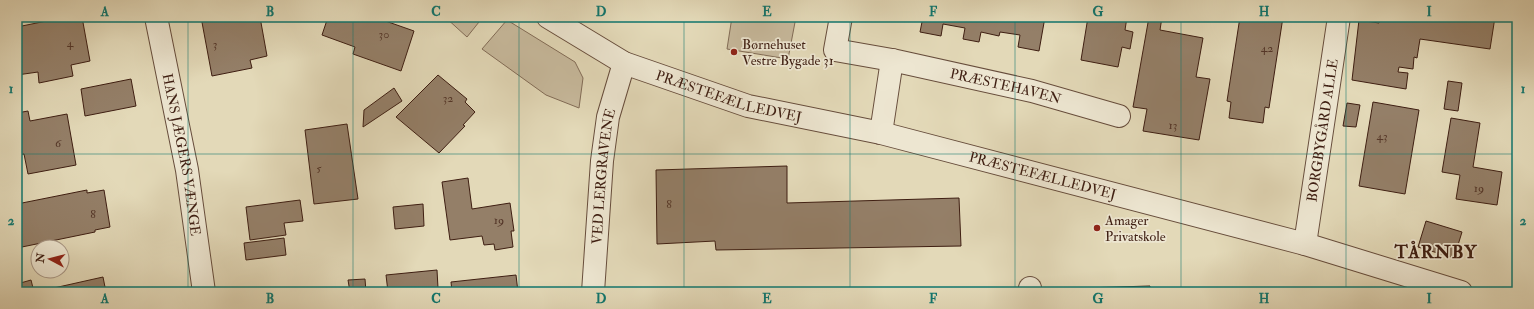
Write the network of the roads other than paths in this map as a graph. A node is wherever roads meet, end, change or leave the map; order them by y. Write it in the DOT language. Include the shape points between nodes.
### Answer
graph roads {
  1 [pos="156,17"];
  2 [pos="548,17"];
  3 [pos="841,17"];
  4 [pos="1339,17"];
  5 [pos="892,60"];
  6 [pos="624,63"];
  7 [pos="1118,116"];
  8 [pos="881,133"];
  9 [pos="1305,244"];
  10 [pos="204,292"];
  11 [pos="593,292"];
  12 [pos="1461,292"];
  1 -- 10 [label="street, HANS JÆGERS VÆNGE" via="187,170"];
  2 -- 6 [label="street, PRÆSTEFÆLLEDVEJ"];
  3 -- 5 [label="street, PRÆSTEHAVEN" via="835,50"];
  4 -- 9 [label="street, BORGBYGÅRD ALLE"];
  5 -- 7 [label="street, PRÆSTEHAVEN" via="1032,91"];
  5 -- 8 [label="street"];
  6 -- 8 [label="street, PRÆSTEFÆLLEDVEJ" via="748,106"];
  6 -- 11 [label="street, VED LERGRAVENE" via="608,117 602,161"];
  8 -- 9 [label="street, PRÆSTEFÆLLEDVEJ"];
  9 -- 12 [label="street, PRÆSTEFÆLLEDVEJ"];
}
